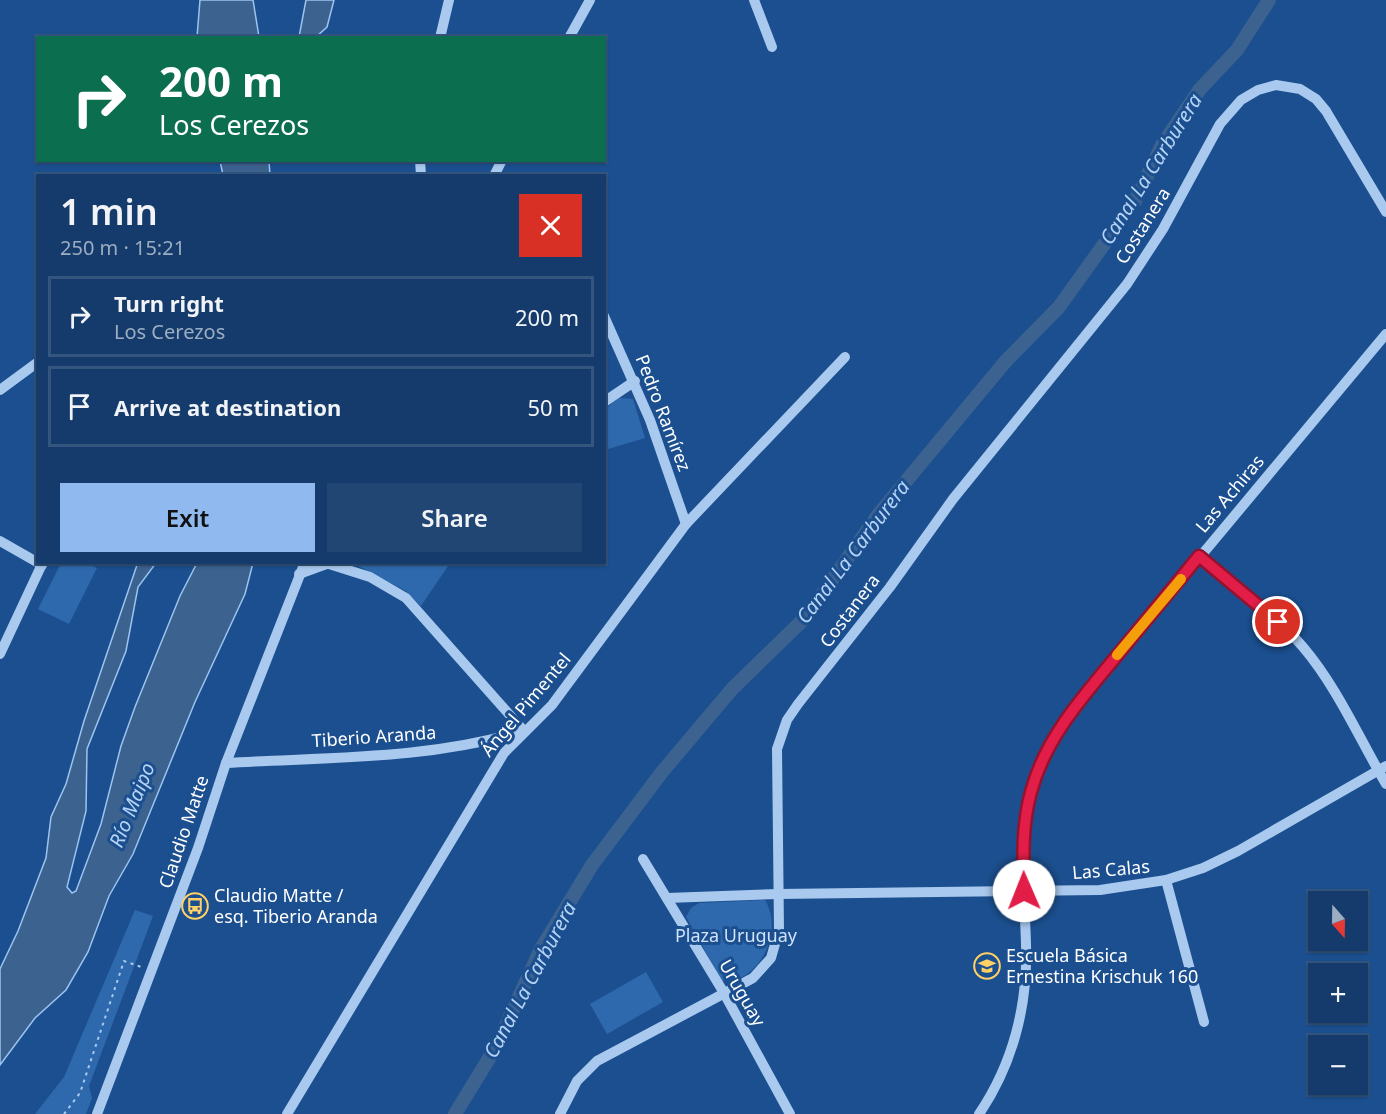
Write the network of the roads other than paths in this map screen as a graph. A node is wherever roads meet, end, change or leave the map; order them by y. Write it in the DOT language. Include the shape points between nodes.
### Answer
graph roads {
  1 [pos="449,0"];
  2 [pos="590,0"];
  3 [pos="754,0"];
  4 [pos="440,36"];
  5 [pos="570,36"];
  6 [pos="772,47"];
  7 [pos="1386,212"];
  8 [pos="606,320"];
  9 [pos="1386,334"];
  10 [pos="845,357"];
  11 [pos="36,363"];
  12 [pos="635,381"];
  13 [pos="0,390"];
  14 [pos="606,401"];
  15 [pos="686,524"];
  16 [pos="0,541"];
  17 [pos="1199,556"];
  18 [pos="36,561"];
  19 [pos="42,564"];
  20 [pos="304,564"];
  21 [pos="327,564"];
  22 [pos="333,564"];
  23 [pos="300,574"];
  24 [pos="1,648"];
  25 [pos="524,731"];
  26 [pos="226,763"];
  27 [pos="1382,768"];
  28 [pos="1386,784"];
  29 [pos="643,859"];
  30 [pos="1166,880"];
  31 [pos="1024,891"];
  32 [pos="778,894"];
  33 [pos="667,898"];
  34 [pos="724,993"];
  35 [pos="1204,1022"];
  36 [pos="97,1114"];
  37 [pos="287,1114"];
  38 [pos="560,1114"];
  39 [pos="790,1114"];
  40 [pos="979,1114"];
  1 -- 4 [label="street"];
  2 -- 5 [label="street"];
  3 -- 6 [label="street"];
  7 -- 32 [label="street, Costanera" via="1326,111 1308,94 1292,87 1269,87 1249,94 1234,106 1127,284 953,499 787,720 777,748"];
  8 -- 12 [label="street, Pedro Ramírez"];
  9 -- 17 [label="street, Las Achiras"];
  10 -- 15 [label="street, Ángel Pimentel"];
  11 -- 13 [label="street"];
  12 -- 14 [label="street"];
  12 -- 15 [label="street, Pedro Ramírez"];
  15 -- 25 [label="street, Ángel Pimentel" via="559,697"];
  16 -- 18 [label="street"];
  17 -- 27 [label="street" via="1303,648"];
  17 -- 31 [label="street, Las Achiras" via="1051,742 1027,806"];
  19 -- 24 [label="street"];
  20 -- 23 [label="street, Claudio Matte"];
  21 -- 23 [label="street"];
  22 -- 25 [label="street" via="370,577 406,598"];
  23 -- 26 [label="street, Claudio Matte"];
  25 -- 26 [label="street, Tiberio Aranda" via="426,751"];
  25 -- 37 [label="street, Ángel Pimentel" via="496,765"];
  26 -- 36 [label="street, Claudio Matte" via="198,848"];
  27 -- 28 [label="street"];
  27 -- 30 [label="street, Las Calas" via="1221,860"];
  29 -- 33 [label="street, Uruguay"];
  30 -- 31 [label="street, Las Calas" via="1100,890"];
  30 -- 35 [label="street"];
  31 -- 32 [label="street, Las Calas"];
  31 -- 40 [label="street, Las Achiras" via="1026,965 1019,1022 1006,1062"];
  32 -- 33 [label="street, Las Calas"];
  32 -- 34 [label="street, Costanera" via="778,940 771,958 760,972"];
  33 -- 34 [label="street, Uruguay"];
  34 -- 38 [label="street, Costanera" via="597,1061 570,1091"];
  34 -- 39 [label="street, Uruguay"];
}
